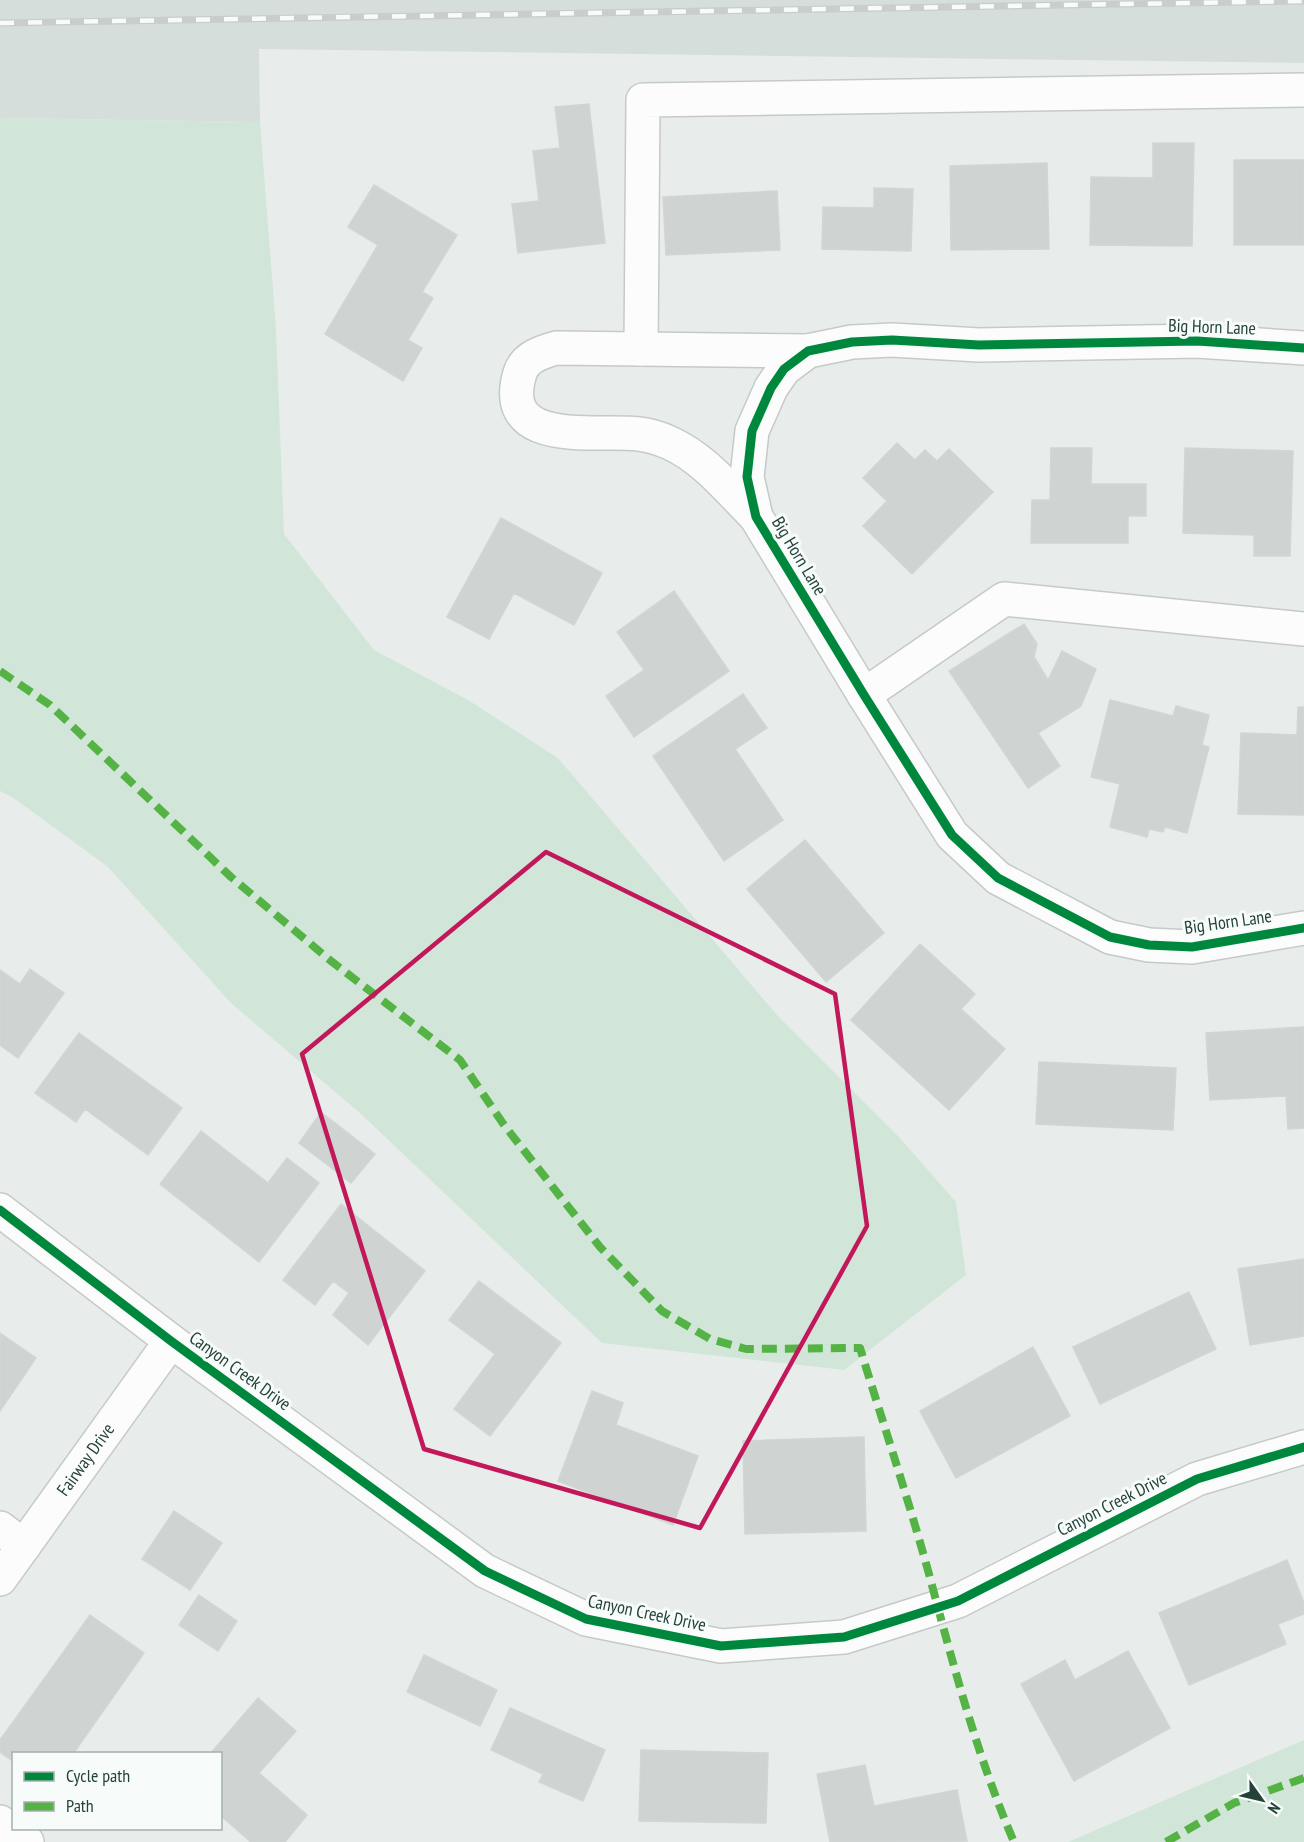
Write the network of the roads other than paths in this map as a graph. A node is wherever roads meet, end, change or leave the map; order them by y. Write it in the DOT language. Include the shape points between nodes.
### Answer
graph roads {
  1 [pos="1304,90"];
  2 [pos="1304,348"];
  3 [pos="641,349"];
  4 [pos="808,351"];
  5 [pos="756,517"];
  6 [pos="1304,629"];
  7 [pos="864,695"];
  8 [pos="1304,928"];
  9 [pos="0,1210"];
  10 [pos="171,1341"];
  11 [pos="1304,1447"];
  12 [pos="12,1537"];
  13 [pos="0,1579"];
  14 [pos="0,1822"];
  15 [pos="27,1842"];
  1 -- 3 [label="street" via="643,100"];
  2 -- 4 [label="street, Big Horn Lane" via="1197,341 980,345 892,340 852,342"];
  3 -- 4 [label="street, Big Horn Lane"];
  3 -- 5 [label="street, Big Horn Lane" via="556,348 536,354 521,369 515,391 520,410 534,425 557,432 641,434 668,442 708,468"];
  4 -- 5 [label="street, Big Horn Lane" via="784,369 752,431 747,477"];
  5 -- 7 [label="street, Big Horn Lane"];
  6 -- 7 [label="street" via="1004,600"];
  7 -- 8 [label="street, Big Horn Lane" via="951,835 998,878 1110,937 1149,945 1192,947"];
  9 -- 10 [label="street, Canyon Creek Drive"];
  10 -- 11 [label="street, Canyon Creek Drive" via="485,1571 586,1619 721,1646 844,1637 958,1601 1197,1479"];
  10 -- 12 [label="street, Fairway Drive"];
  12 -- 13 [label="street, Fairway Drive"];
  14 -- 15 [label="street"];
}
